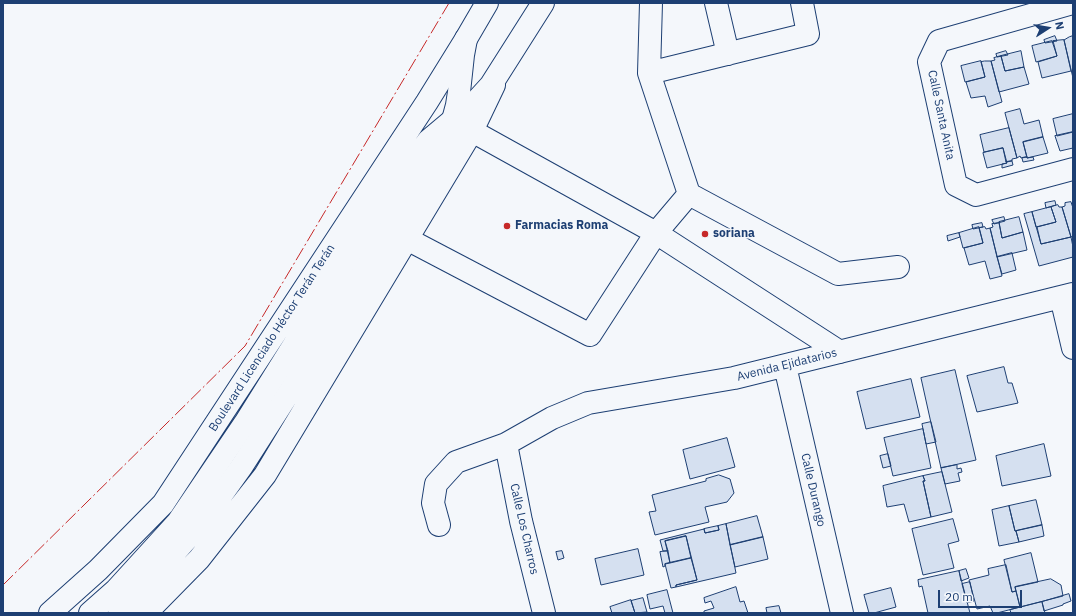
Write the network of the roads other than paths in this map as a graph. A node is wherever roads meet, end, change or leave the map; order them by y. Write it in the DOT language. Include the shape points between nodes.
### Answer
graph roads {
  1 [pos="487,3"];
  2 [pos="543,3"];
  3 [pos="651,3"];
  4 [pos="716,3"];
  5 [pos="802,3"];
  6 [pos="1073,3"];
  7 [pos="466,39"];
  8 [pos="728,54"];
  9 [pos="650,73"];
  10 [pos="462,125"];
  11 [pos="1073,169"];
  12 [pos="689,194"];
  13 [pos="656,233"];
  14 [pos="407,238"];
  15 [pos="898,267"];
  16 [pos="1067,295"];
  17 [pos="1073,348"];
  18 [pos="840,352"];
  19 [pos="785,366"];
  20 [pos="506,444"];
  21 [pos="439,525"];
  22 [pos="50,613"];
  23 [pos="90,613"];
  24 [pos="119,613"];
  25 [pos="146,613"];
  26 [pos="544,613"];
  27 [pos="842,613"];
  1 -- 7 [label="main road, Boulevard Licenciado Héctor Terán Terán"];
  2 -- 10 [label="main road, Boulevard Licenciado Héctor Terán Terán" via="491,86 470,108"];
  3 -- 9 [label="main road"];
  4 -- 8 [label="main road"];
  5 -- 8 [label="main road" via="808,34"];
  6 -- 11 [label="main road, Calle Santa Anita" via="939,41 929,62 956,185 976,195"];
  7 -- 10 [label="main road, Boulevard Licenciado Héctor Terán Terán" via="459,92"];
  7 -- 22 [label="main road, Boulevard Licenciado Héctor Terán Terán" via="163,504 98,570"];
  8 -- 9 [label="main road"];
  9 -- 12 [label="main road"];
  10 -- 13 [label="main road"];
  10 -- 14 [label="main road, Boulevard Licenciado Héctor Terán Terán"];
  10 -- 23 [label="main road, Boulevard Licenciado Héctor Terán Terán" via="428,141 370,218 245,423 178,522 116,590"];
  10 -- 24 [label="main road, Boulevard Licenciado Héctor Terán Terán" via="444,144 404,202 242,466 202,522"];
  12 -- 13 [label="main road"];
  12 -- 15 [label="main road" via="838,274"];
  13 -- 14 [label="main road" via="590,335"];
  13 -- 18 [label="main road"];
  14 -- 25 [label="main road, Boulevard Licenciado Héctor Terán Terán" via="265,475 199,559"];
  16 -- 17 [label="main road"];
  16 -- 18 [label="main road, Avenida Ejidatarios"];
  18 -- 19 [label="main road, Avenida Ejidatarios"];
  19 -- 20 [label="main road, Avenida Ejidatarios" via="734,378 588,403 552,418"];
  19 -- 27 [label="main road, Calle Durango"];
  20 -- 21 [label="main road, Avenida Ejidatarios" via="456,462 436,484 433,503"];
  20 -- 26 [label="main road, Calle Los Charros" via="521,522"];
}
